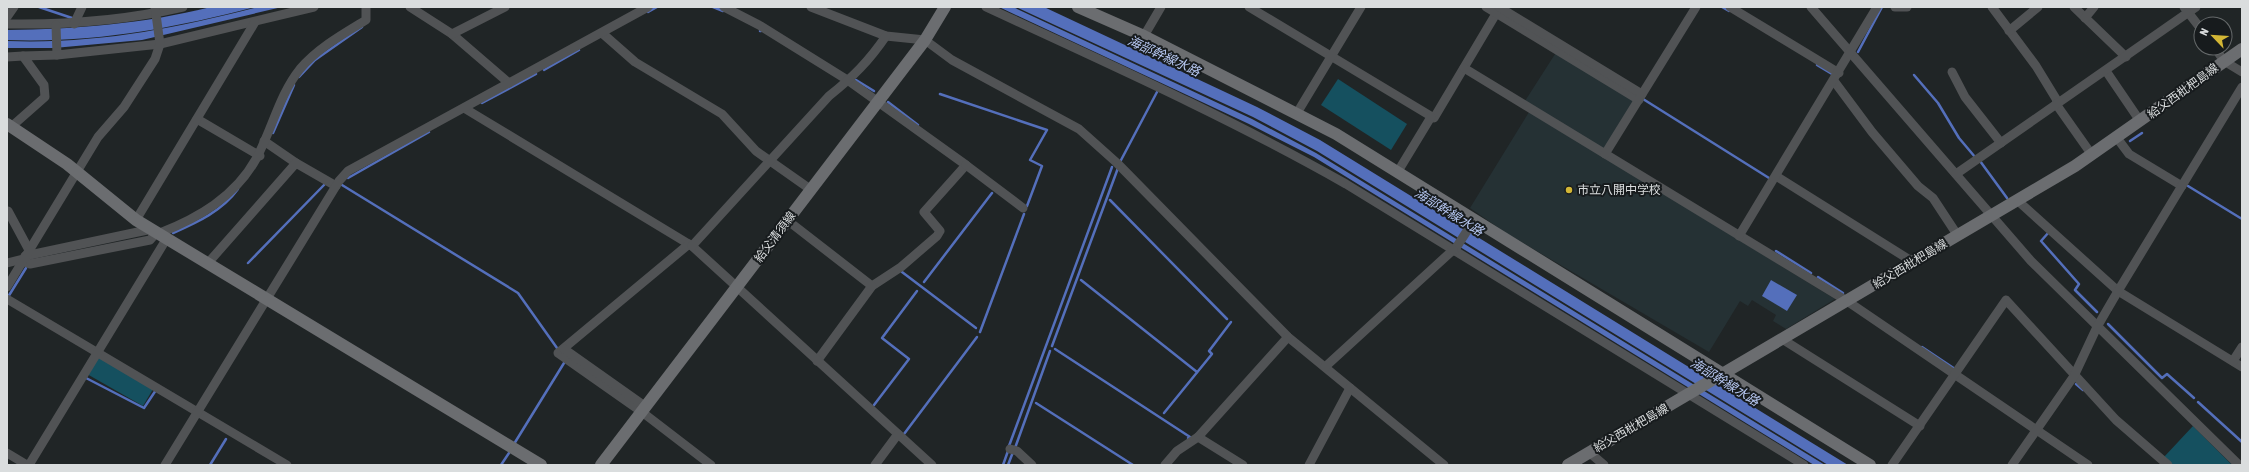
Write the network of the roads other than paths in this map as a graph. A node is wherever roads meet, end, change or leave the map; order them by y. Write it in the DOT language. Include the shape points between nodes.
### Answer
graph roads {
  1 [pos="14,7"];
  2 [pos="82,7"];
  3 [pos="183,7"];
  4 [pos="314,7"];
  5 [pos="366,7"];
  6 [pos="410,7"];
  7 [pos="505,7"];
  8 [pos="648,7"];
  9 [pos="724,7"];
  10 [pos="811,7"];
  11 [pos="945,7"];
  12 [pos="986,7"];
  13 [pos="1078,7"];
  14 [pos="1162,7"];
  15 [pos="1249,7"];
  16 [pos="1361,7"];
  17 [pos="1486,7"];
  18 [pos="1696,7"];
  19 [pos="1730,7"];
  20 [pos="1811,7"];
  21 [pos="1877,7"];
  22 [pos="1895,7"];
  23 [pos="1907,7"];
  24 [pos="1992,7"];
  25 [pos="2038,7"];
  26 [pos="2074,7"];
  27 [pos="2094,7"];
  28 [pos="1499,9"];
  29 [pos="2190,9"];
  30 [pos="155,13"];
  31 [pos="7,17"];
  32 [pos="2084,18"];
  33 [pos="255,22"];
  34 [pos="7,24"];
  35 [pos="74,24"];
  36 [pos="56,27"];
  37 [pos="2009,31"];
  38 [pos="602,33"];
  39 [pos="452,34"];
  40 [pos="886,36"];
  41 [pos="1144,36"];
  42 [pos="924,40"];
  43 [pos="159,42"];
  44 [pos="2242,49"];
  45 [pos="1851,53"];
  46 [pos="57,54"];
  47 [pos="23,56"];
  48 [pos="1330,56"];
  49 [pos="2221,56"];
  50 [pos="7,57"];
  51 [pos="2126,57"];
  52 [pos="2224,61"];
  53 [pos="1464,68"];
  54 [pos="2106,71"];
  55 [pos="1952,72"];
  56 [pos="2242,72"];
  57 [pos="1839,73"];
  58 [pos="849,81"];
  59 [pos="1834,81"];
  60 [pos="509,83"];
  61 [pos="2242,87"];
  62 [pos="1640,97"];
  63 [pos="878,101"];
  64 [pos="2057,103"];
  65 [pos="464,108"];
  66 [pos="1297,113"];
  67 [pos="1431,117"];
  68 [pos="197,119"];
  69 [pos="2140,121"];
  70 [pos="9,126"];
  71 [pos="2117,138"];
  72 [pos="264,141"];
  73 [pos="2001,143"];
  74 [pos="1605,154"];
  75 [pos="2092,155"];
  76 [pos="259,156"];
  77 [pos="769,160"];
  78 [pos="296,163"];
  79 [pos="966,165"];
  80 [pos="76,172"];
  81 [pos="1397,172"];
  82 [pos="1956,174"];
  83 [pos="1776,176"];
  84 [pos="336,186"];
  85 [pos="2182,186"];
  86 [pos="810,189"];
  87 [pos="2018,201"];
  88 [pos="1023,208"];
  89 [pos="7,209"];
  90 [pos="1992,216"];
  91 [pos="136,220"];
  92 [pos="787,220"];
  93 [pos="1471,224"];
  94 [pos="159,233"];
  95 [pos="1739,236"];
  96 [pos="1958,236"];
  97 [pos="690,245"];
  98 [pos="1454,250"];
  99 [pos="24,259"];
  100 [pos="1913,262"];
  101 [pos="7,263"];
  102 [pos="208,263"];
  103 [pos="7,271"];
  104 [pos="7,286"];
  105 [pos="872,286"];
  106 [pos="737,288"];
  107 [pos="2118,291"];
  108 [pos="7,299"];
  109 [pos="267,299"];
  110 [pos="1847,301"];
  111 [pos="2097,327"];
  112 [pos="1288,337"];
  113 [pos="1782,339"];
  114 [pos="2242,347"];
  115 [pos="97,353"];
  116 [pos="817,361"];
  117 [pos="2233,362"];
  118 [pos="1326,367"];
  119 [pos="2242,367"];
  120 [pos="1956,374"];
  121 [pos="2074,376"];
  122 [pos="1719,377"];
  123 [pos="1350,388"];
  124 [pos="1691,393"];
  125 [pos="644,410"];
  126 [pos="198,411"];
  127 [pos="1920,426"];
  128 [pos="2037,429"];
  129 [pos="898,434"];
  130 [pos="1198,437"];
  131 [pos="1010,449"];
  132 [pos="1590,452"];
  133 [pos="7,453"];
  134 [pos="28,465"];
  135 [pos="166,465"];
  136 [pos="287,465"];
  137 [pos="541,465"];
  138 [pos="601,465"];
  139 [pos="711,465"];
  140 [pos="875,465"];
  141 [pos="932,465"];
  142 [pos="1032,465"];
  143 [pos="1165,465"];
  144 [pos="1243,465"];
  145 [pos="1309,465"];
  146 [pos="1444,465"];
  147 [pos="1568,465"];
  148 [pos="1604,465"];
  149 [pos="1804,465"];
  150 [pos="1870,465"];
  151 [pos="1892,465"];
  152 [pos="2012,465"];
  153 [pos="2088,465"];
  154 [pos="2168,465"];
  155 [pos="2239,465"];
  1 -- 31 [label="street"];
  2 -- 35 [label="street"];
  3 -- 30 [label="street"];
  4 -- 33 [label="street"];
  5 -- 72 [label="street" via="366,20 338,37 300,70 289,87"];
  6 -- 39 [label="street"];
  7 -- 39 [label="street"];
  8 -- 38 [label="street"];
  9 -- 58 [label="street" via="759,25"];
  10 -- 40 [label="street"];
  11 -- 42 [label="street, 給父清須線"];
  12 -- 98 [label="street" via="1251,132 1346,184"];
  13 -- 41 [label="street"];
  14 -- 41 [label="street"];
  15 -- 48 [label="street"];
  16 -- 48 [label="street"];
  17 -- 28 [label="street"];
  18 -- 62 [label="street"];
  19 -- 57 [label="street"];
  20 -- 45 [label="street"];
  21 -- 45 [label="street"];
  22 -- 23 [label="street"];
  24 -- 37 [label="street"];
  25 -- 37 [label="street"];
  26 -- 32 [label="street"];
  27 -- 32 [label="street"];
  28 -- 53 [label="street"];
  28 -- 62 [label="street"];
  29 -- 51 [label="street"];
  30 -- 35 [label="street"];
  30 -- 43 [label="street"];
  32 -- 51 [label="street"];
  33 -- 43 [label="street"];
  33 -- 68 [label="street"];
  34 -- 36 [label="street"];
  35 -- 36 [label="street"];
  36 -- 46 [label="street"];
  37 -- 64 [label="street" via="2036,66"];
  38 -- 60 [label="street"];
  38 -- 77 [label="street" via="635,62 722,114"];
  39 -- 60 [label="street"];
  40 -- 42 [label="street"];
  40 -- 58 [label="street" via="874,55"];
  41 -- 66 [label="street"];
  42 -- 63 [label="street, 給父清須線"];
  42 -- 112 [label="street" via="952,60 1079,129 1093,140"];
  43 -- 46 [label="street"];
  43 -- 80 [label="street" via="155,58 124,107 98,137"];
  44 -- 52 [label="street, 給父西枇杷島線"];
  45 -- 57 [label="street"];
  45 -- 82 [label="street"];
  46 -- 47 [label="street"];
  47 -- 50 [label="street"];
  47 -- 70 [label="street" via="44,85 45,97"];
  48 -- 66 [label="street"];
  48 -- 67 [label="street"];
  49 -- 52 [label="street"];
  51 -- 54 [label="street"];
  52 -- 56 [label="street"];
  52 -- 69 [label="street, 給父西枇杷島線"];
  53 -- 67 [label="street" via="1434,118"];
  53 -- 74 [label="street"];
  54 -- 64 [label="street"];
  54 -- 69 [label="street"];
  55 -- 73 [label="street" via="1965,97"];
  57 -- 59 [label="street"];
  58 -- 63 [label="street"];
  58 -- 77 [label="street" via="829,96"];
  59 -- 83 [label="street"];
  59 -- 96 [label="street" via="1872,132 1918,186 1933,198"];
  60 -- 65 [label="street"];
  61 -- 85 [label="street"];
  62 -- 74 [label="street"];
  63 -- 79 [label="street"];
  63 -- 86 [label="street, 給父清須線"];
  64 -- 73 [label="street"];
  64 -- 75 [label="street"];
  65 -- 84 [label="street" via="348,171"];
  65 -- 97 [label="street"];
  66 -- 81 [label="street"];
  67 -- 81 [label="street"];
  68 -- 76 [label="street"];
  68 -- 91 [label="street"];
  69 -- 71 [label="street, 給父西枇杷島線"];
  70 -- 80 [label="street"];
  71 -- 75 [label="street, 給父西枇杷島線"];
  71 -- 85 [label="street" via="2129,154"];
  72 -- 76 [label="street"];
  72 -- 78 [label="street"];
  73 -- 82 [label="street"];
  74 -- 95 [label="street"];
  75 -- 87 [label="street, 給父西枇杷島線"];
  76 -- 94 [label="street" via="230,192 205,213"];
  77 -- 86 [label="street"];
  77 -- 97 [label="street"];
  78 -- 84 [label="street"];
  78 -- 102 [label="street"];
  79 -- 88 [label="street"];
  79 -- 105 [label="street" via="924,212 940,231 937,236 901,267"];
  80 -- 91 [label="street"];
  80 -- 99 [label="street"];
  81 -- 93 [label="street"];
  82 -- 90 [label="street"];
  83 -- 95 [label="street"];
  83 -- 100 [label="street"];
  84 -- 109 [label="street"];
  85 -- 107 [label="street"];
  86 -- 92 [label="street, 給父清須線"];
  87 -- 90 [label="street, 給父西枇杷島線"];
  87 -- 107 [label="street"];
  89 -- 99 [label="street"];
  90 -- 96 [label="street, 給父西枇杷島線"];
  90 -- 111 [label="street" via="2031,261"];
  91 -- 94 [label="street"];
  92 -- 105 [label="street"];
  92 -- 106 [label="street, 給父清須線"];
  93 -- 98 [label="street"];
  93 -- 122 [label="street"];
  94 -- 99 [label="street"];
  94 -- 102 [label="street"];
  94 -- 115 [label="street"];
  95 -- 110 [label="street"];
  96 -- 100 [label="street, 給父西枇杷島線"];
  97 -- 106 [label="street"];
  97 -- 125 [label="street" via="558,354"];
  98 -- 118 [label="street"];
  98 -- 124 [label="street"];
  99 -- 101 [label="street"];
  99 -- 103 [label="street"];
  99 -- 104 [label="street"];
  100 -- 110 [label="street, 給父西枇杷島線"];
  102 -- 109 [label="street"];
  105 -- 116 [label="street"];
  106 -- 116 [label="street"];
  106 -- 125 [label="street, 給父清須線"];
  107 -- 111 [label="street"];
  107 -- 117 [label="street"];
  108 -- 115 [label="street"];
  109 -- 126 [label="street"];
  109 -- 137 [label="street"];
  110 -- 113 [label="street, 給父西枇杷島線"];
  110 -- 120 [label="street"];
  111 -- 121 [label="street"];
  111 -- 155 [label="street"];
  112 -- 118 [label="street"];
  112 -- 130 [label="street"];
  113 -- 122 [label="street, 給父西枇杷島線"];
  113 -- 127 [label="street"];
  114 -- 117 [label="street"];
  115 -- 126 [label="street"];
  115 -- 134 [label="street"];
  116 -- 129 [label="street"];
  117 -- 119 [label="street"];
  118 -- 123 [label="street"];
  120 -- 121 [label="street" via="2006,300"];
  120 -- 127 [label="street"];
  120 -- 128 [label="street"];
  121 -- 128 [label="street"];
  121 -- 154 [label="street" via="2116,420"];
  122 -- 124 [label="street, 給父西枇杷島線"];
  122 -- 150 [label="street"];
  123 -- 145 [label="street"];
  123 -- 146 [label="street"];
  124 -- 132 [label="street, 給父西枇杷島線"];
  124 -- 149 [label="street"];
  125 -- 138 [label="street, 給父清須線"];
  125 -- 139 [label="street"];
  126 -- 135 [label="street"];
  126 -- 136 [label="street"];
  127 -- 151 [label="street"];
  128 -- 152 [label="street"];
  128 -- 153 [label="street"];
  129 -- 140 [label="street"];
  129 -- 141 [label="street"];
  130 -- 143 [label="street" via="1177,451"];
  130 -- 144 [label="street"];
  131 -- 142 [label="street" via="1017,451"];
  132 -- 147 [label="street, 給父西枇杷島線"];
  132 -- 148 [label="street"];
  133 -- 134 [label="street"];
}
